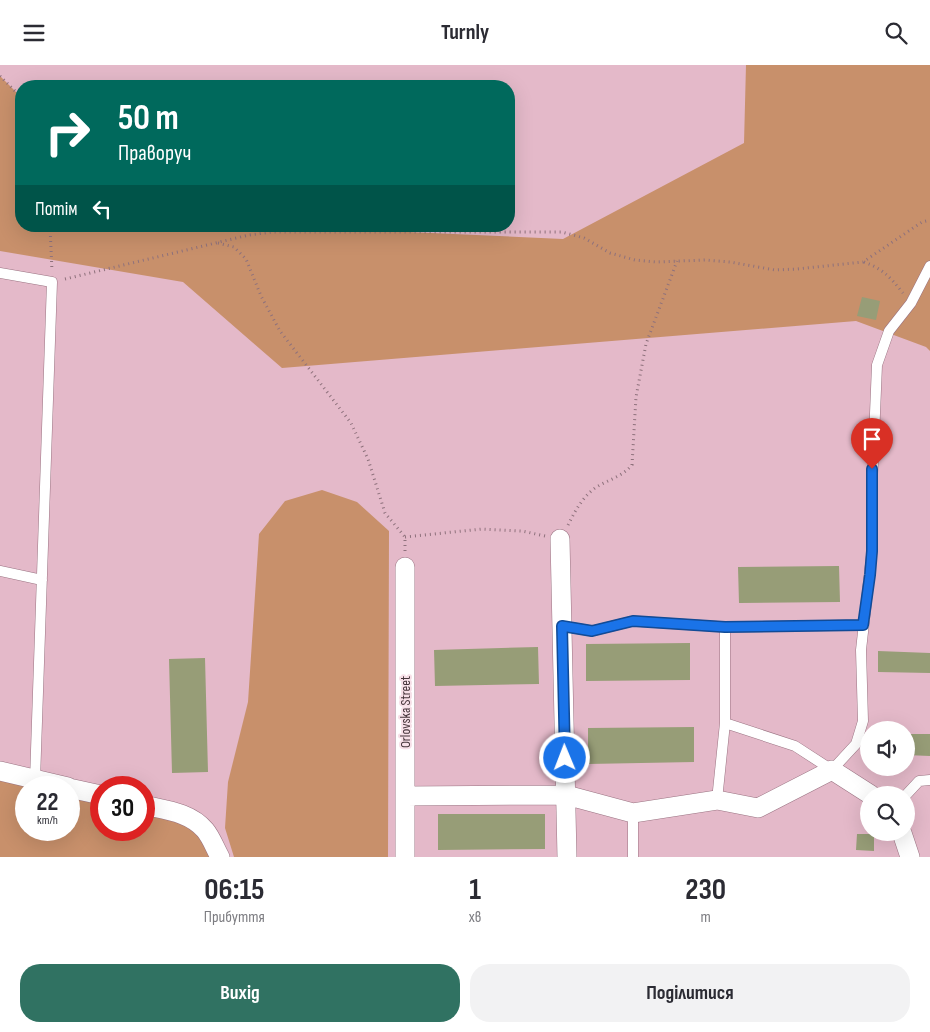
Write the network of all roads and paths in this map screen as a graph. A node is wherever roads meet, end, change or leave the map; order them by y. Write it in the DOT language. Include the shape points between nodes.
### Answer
graph roads {
  1 [pos="0,76"];
  2 [pos="15,91"];
  3 [pos="930,220"];
  4 [pos="50,232"];
  5 [pos="216,243"];
  6 [pos="677,261"];
  7 [pos="863,262"];
  8 [pos="930,266"];
  9 [pos="0,273"];
  10 [pos="52,282"];
  11 [pos="911,303"];
  12 [pos="560,539"];
  13 [pos="405,567"];
  14 [pos="0,571"];
  15 [pos="42,581"];
  16 [pos="863,625"];
  17 [pos="562,626"];
  18 [pos="725,627"];
  19 [pos="725,723"];
  20 [pos="832,770"];
  21 [pos="0,771"];
  22 [pos="19,776"];
  23 [pos="35,776"];
  24 [pos="930,780"];
  25 [pos="914,786"];
  26 [pos="860,788"];
  27 [pos="566,795"];
  28 [pos="405,796"];
  29 [pos="717,799"];
  30 [pos="155,808"];
  31 [pos="633,813"];
  32 [pos="905,841"];
  33 [pos="220,857"];
  34 [pos="406,857"];
  35 [pos="567,857"];
  36 [pos="633,857"];
  37 [pos="910,857"];
  1 -- 2 [label="path"];
  3 -- 7 [label="path" via="922,222"];
  4 -- 10 [label="path"];
  5 -- 6 [label="path" via="272,232 562,232 635,260"];
  5 -- 10 [label="path"];
  5 -- 12 [label="path" via="234,247 246,259 280,331 351,423 368,459 385,513 405,537 482,529 522,531"];
  6 -- 7 [label="path" via="730,262 775,270"];
  6 -- 12 [label="path" via="646,344 636,397 632,465 582,500"];
  7 -- 11 [label="path" via="887,274"];
  8 -- 11 [label="lane"];
  9 -- 10 [label="lane"];
  10 -- 15 [label="lane"];
  11 -- 16 [label="lane" via="889,331 877,365 872,551"];
  12 -- 17 [label="street"];
  13 -- 28 [label="street, Orlovska Street"];
  14 -- 15 [label="lane"];
  15 -- 23 [label="lane"];
  16 -- 18 [label="lane"];
  16 -- 20 [label="lane" via="864,721 856,745"];
  17 -- 18 [label="lane" via="592,631 633,621"];
  17 -- 27 [label="street"];
  18 -- 19 [label="lane"];
  19 -- 20 [label="lane" via="795,746"];
  19 -- 29 [label="lane"];
  20 -- 26 [label="street"];
  20 -- 29 [label="street" via="758,807"];
  21 -- 22 [label="street"];
  24 -- 25 [label="lane" via="918,781"];
  27 -- 28 [label="street"];
  27 -- 31 [label="street"];
  27 -- 35 [label="street"];
  28 -- 34 [label="street, Orlovska Street"];
  29 -- 31 [label="street"];
  30 -- 33 [label="street" via="195,820 206,831"];
  31 -- 36 [label="lane"];
  32 -- 37 [label="street"];
}
